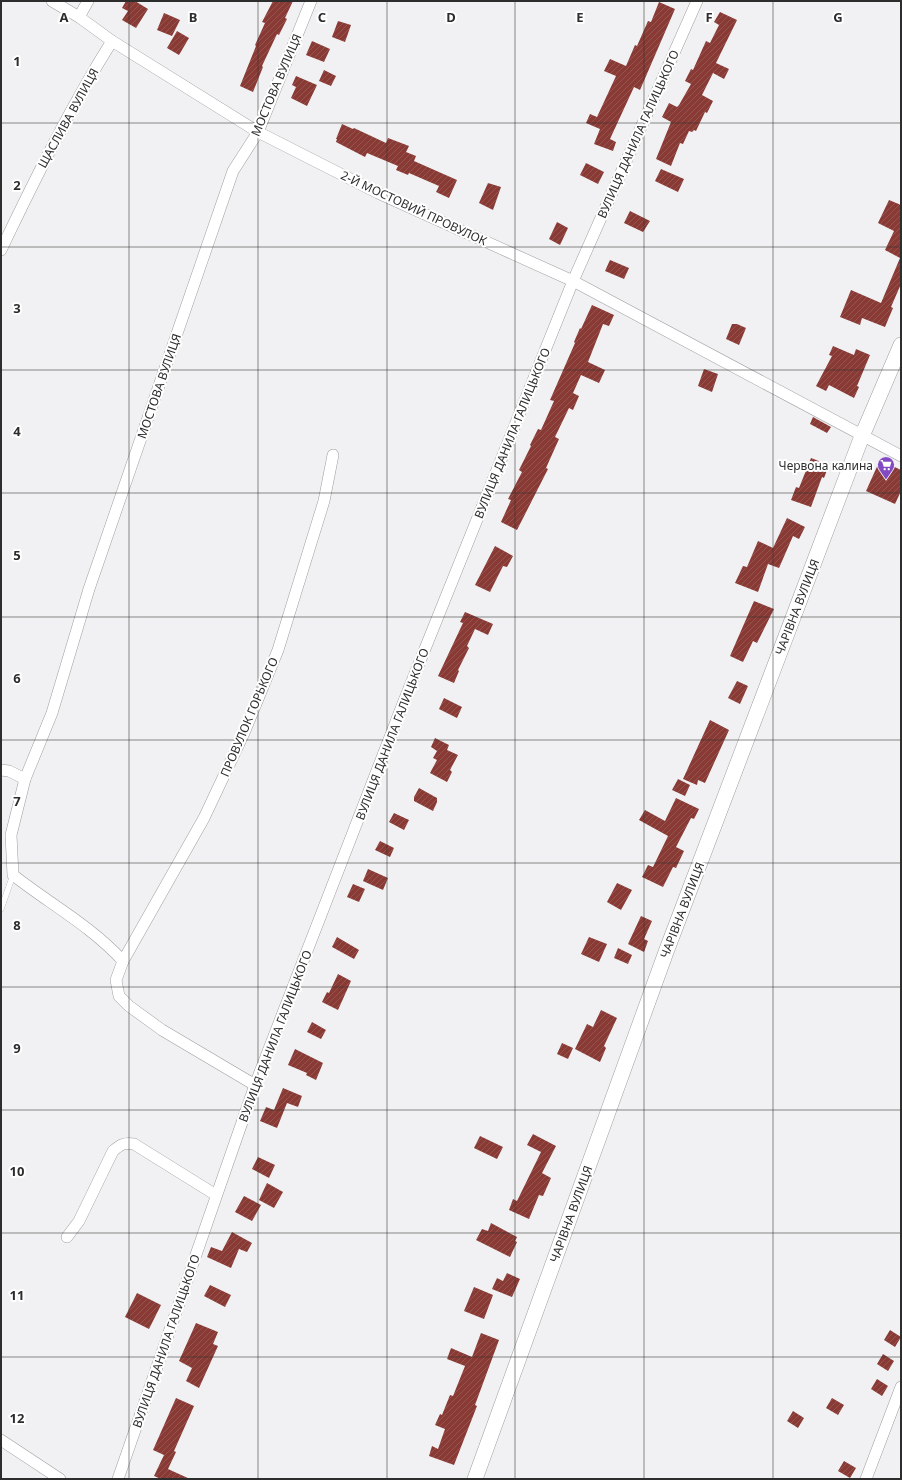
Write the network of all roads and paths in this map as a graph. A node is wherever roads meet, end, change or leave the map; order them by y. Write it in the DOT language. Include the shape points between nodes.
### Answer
graph roads {
  1 [pos="52,1"];
  2 [pos="88,1"];
  3 [pos="312,1"];
  4 [pos="698,1"];
  5 [pos="79,17"];
  6 [pos="112,42"];
  7 [pos="258,132"];
  8 [pos="1,250"];
  9 [pos="573,281"];
  10 [pos="901,345"];
  11 [pos="862,436"];
  12 [pos="333,455"];
  13 [pos="901,456"];
  14 [pos="1,770"];
  15 [pos="25,779"];
  16 [pos="13,875"];
  17 [pos="1,909"];
  18 [pos="123,961"];
  19 [pos="255,1085"];
  20 [pos="216,1195"];
  21 [pos="67,1237"];
  22 [pos="901,1387"];
  23 [pos="1,1440"];
  24 [pos="60,1479"];
  25 [pos="118,1479"];
  26 [pos="475,1479"];
  27 [pos="866,1479"];
  1 -- 5 [label="street"];
  2 -- 5 [label="street"];
  3 -- 7 [label="street, МОСТОВА ВУЛИЦЯ"];
  4 -- 9 [label="street, ВУЛИЦЯ ДАНИЛА ГАЛИЦЬКОГО"];
  5 -- 6 [label="street"];
  6 -- 7 [label="street, 2-Й МОСТОВИЙ ПРОВУЛОК"];
  6 -- 8 [label="street, ЩАСЛИВА ВУЛИЦЯ" via="88,79 49,152"];
  7 -- 9 [label="street, 2-Й МОСТОВИЙ ПРОВУЛОК" via="378,193"];
  7 -- 15 [label="street, МОСТОВА ВУЛИЦЯ" via="233,171 89,589 52,713"];
  9 -- 11 [label="street, 2-Й МОСТОВИЙ ПРОВУЛОК"];
  9 -- 19 [label="street, ВУЛИЦЯ ДАНИЛА ГАЛИЦЬКОГО" via="404,701"];
  10 -- 11 [label="street, ЧАРІВНА ВУЛИЦЯ"];
  11 -- 13 [label="street, 2-Й МОСТОВИЙ ПРОВУЛОК"];
  11 -- 26 [label="street, ЧАРІВНА ВУЛИЦЯ" via="666,952"];
  12 -- 18 [label="street, ПРОВУЛОК ГОРЬКОГО" via="324,501 278,650 247,726 204,818"];
  14 -- 15 [label="street"];
  15 -- 16 [label="street, МОСТОВА ВУЛИЦЯ" via="11,835"];
  16 -- 17 [label="lane, МОСТОВА ВУЛИЦЯ"];
  16 -- 18 [label="street" via="88,928"];
  18 -- 19 [label="street, ПРОВУЛОК ГОРЬКОГО" via="116,980 119,996 162,1030"];
  19 -- 20 [label="street, ВУЛИЦЯ ДАНИЛА ГАЛИЦЬКОГО"];
  20 -- 21 [label="street" via="134,1144 119,1145 112,1151 78,1221"];
  20 -- 25 [label="street, ВУЛИЦЯ ДАНИЛА ГАЛИЦЬКОГО"];
  22 -- 27 [label="street"];
  23 -- 24 [label="street"];
}
